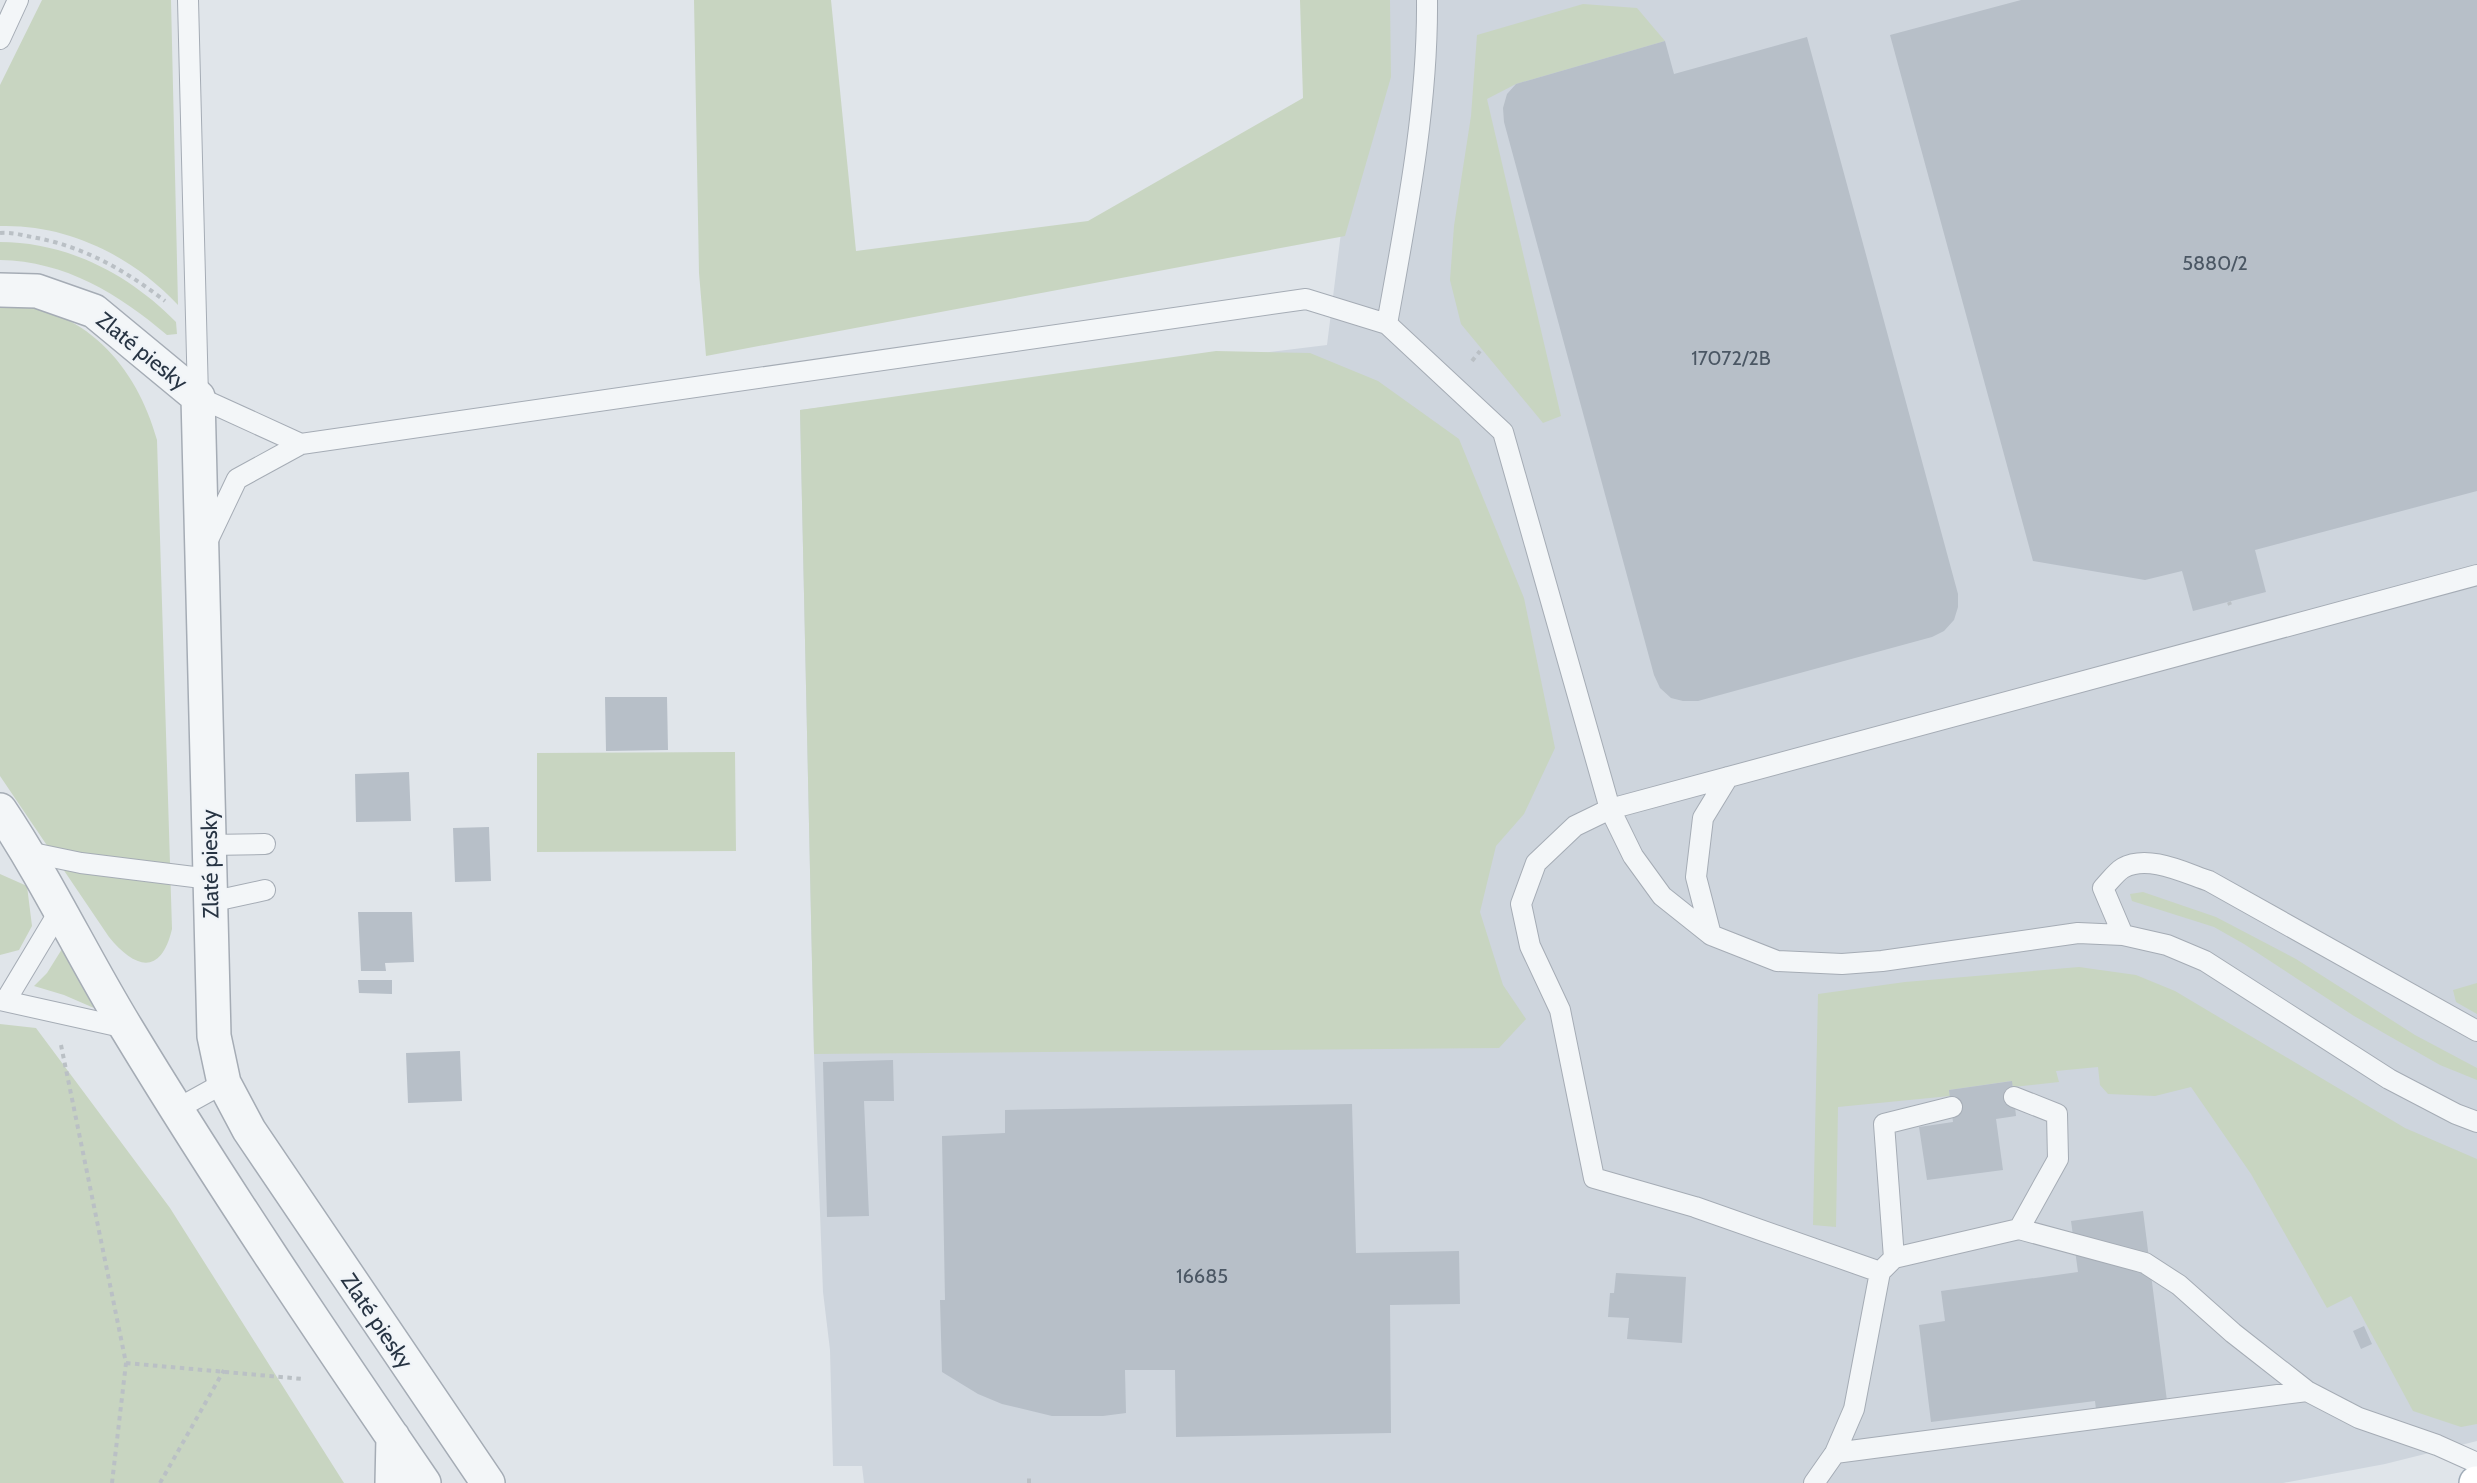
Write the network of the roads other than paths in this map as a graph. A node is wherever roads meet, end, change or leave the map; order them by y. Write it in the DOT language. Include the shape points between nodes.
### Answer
graph roads {
  1 [pos="18,0"];
  2 [pos="188,0"];
  3 [pos="1427,0"];
  4 [pos="0,39"];
  5 [pos="0,290"];
  6 [pos="1388,324"];
  7 [pos="198,397"];
  8 [pos="301,444"];
  9 [pos="202,553"];
  10 [pos="2477,575"];
  11 [pos="1728,777"];
  12 [pos="1610,809"];
  13 [pos="0,810"];
  14 [pos="265,844"];
  15 [pos="209,845"];
  16 [pos="28,852"];
  17 [pos="210,890"];
  18 [pos="265,890"];
  19 [pos="60,910"];
  20 [pos="1711,935"];
  21 [pos="2123,935"];
  22 [pos="3,1000"];
  23 [pos="126,1028"];
  24 [pos="2477,1031"];
  25 [pos="224,1083"];
  26 [pos="2014,1097"];
  27 [pos="1952,1107"];
  28 [pos="177,1109"];
  29 [pos="2477,1122"];
  30 [pos="2019,1229"];
  31 [pos="1894,1258"];
  32 [pos="1880,1272"];
  33 [pos="2307,1391"];
  34 [pos="393,1437"];
  35 [pos="1835,1454"];
  36 [pos="2477,1463"];
  37 [pos="392,1483"];
  38 [pos="424,1483"];
  39 [pos="488,1483"];
  40 [pos="1814,1483"];
  1 -- 4 [label="lane"];
  2 -- 7 [label="lane"];
  3 -- 6 [label="lane" via="1428,53"];
  5 -- 7 [label="street, Zlaté piesky" via="37,291 94,311"];
  6 -- 8 [label="lane" via="1306,299"];
  6 -- 12 [label="lane" via="1503,432"];
  7 -- 8 [label="lane"];
  7 -- 9 [label="street, Zlaté piesky"];
  8 -- 9 [label="lane" via="237,479"];
  9 -- 15 [label="street, Zlaté piesky"];
  10 -- 11 [label="lane"];
  11 -- 12 [label="lane"];
  11 -- 20 [label="lane" via="1703,818 1696,877"];
  12 -- 20 [label="lane" via="1633,856 1662,896"];
  12 -- 32 [label="lane" via="1575,826 1536,863 1521,904 1530,946 1560,1010 1594,1178 1695,1207"];
  13 -- 16 [label="street"];
  14 -- 15 [label="lane"];
  15 -- 17 [label="street, Zlaté piesky"];
  16 -- 17 [label="lane"];
  16 -- 19 [label="street"];
  17 -- 18 [label="lane"];
  17 -- 25 [label="street, Zlaté piesky" via="214,1036"];
  19 -- 22 [label="lane"];
  19 -- 23 [label="street"];
  20 -- 21 [label="lane" via="1777,961 1842,964 2078,933"];
  21 -- 24 [label="lane" via="2103,888 2123,868 2146,863 2168,867 2209,881"];
  21 -- 29 [label="lane" via="2167,945 2205,961 2389,1079"];
  22 -- 23 [label="lane"];
  23 -- 28 [label="street"];
  25 -- 28 [label="lane"];
  25 -- 39 [label="street, Zlaté piesky" via="256,1139"];
  26 -- 30 [label="lane" via="2057,1114 2058,1159"];
  27 -- 31 [label="lane" via="1884,1124"];
  28 -- 34 [label="street" via="300,1304"];
  30 -- 31 [label="lane"];
  30 -- 33 [label="lane" via="2145,1263 2179,1285"];
  31 -- 32 [label="lane"];
  32 -- 35 [label="lane" via="1854,1409"];
  33 -- 35 [label="lane"];
  33 -- 36 [label="lane" via="2359,1418 2437,1444"];
  34 -- 37 [label="street"];
  34 -- 38 [label="street"];
  35 -- 40 [label="lane"];
}
